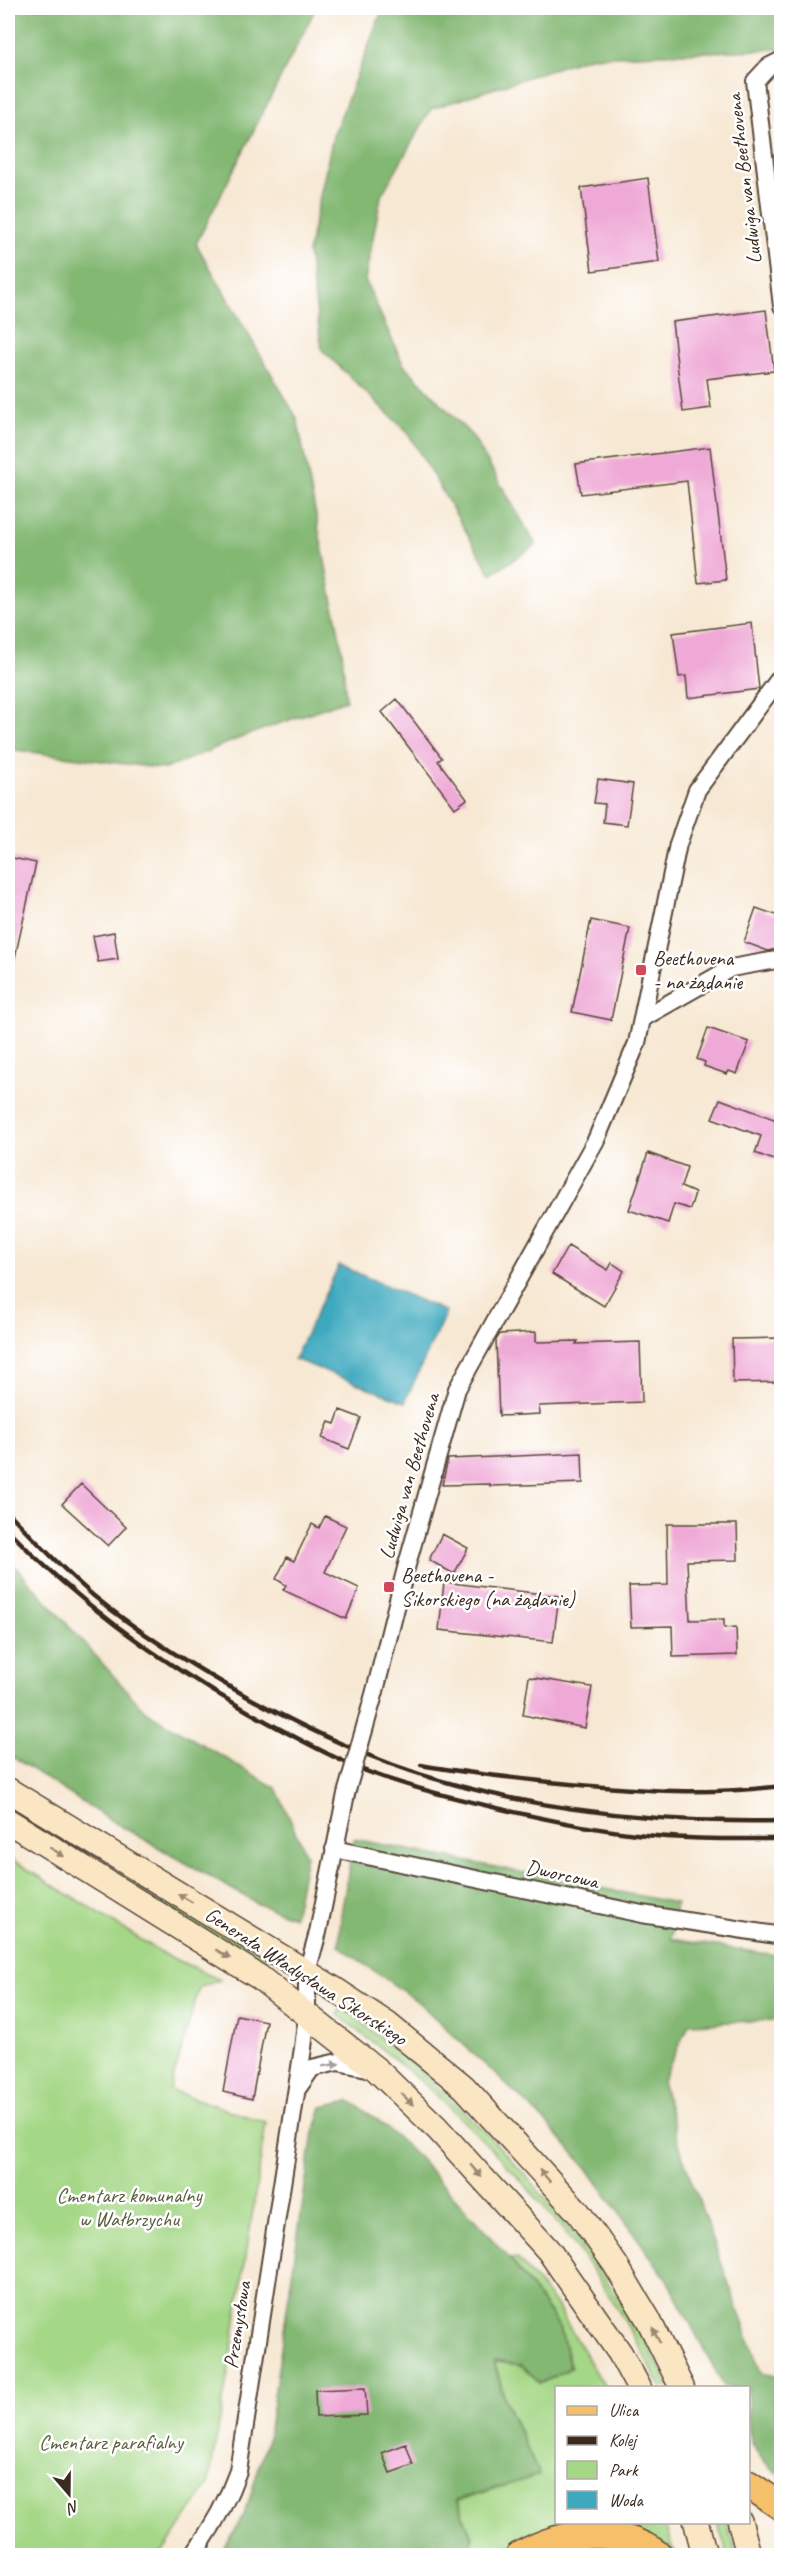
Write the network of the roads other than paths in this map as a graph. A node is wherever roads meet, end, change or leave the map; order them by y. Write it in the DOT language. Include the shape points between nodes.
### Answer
graph roads {
  1 [pos="782,60"];
  2 [pos="782,306"];
  3 [pos="782,675"];
  4 [pos="782,959"];
  5 [pos="643,1018"];
  6 [pos="8,1790"];
  7 [pos="8,1821"];
  8 [pos="334,1849"];
  9 [pos="782,1936"];
  10 [pos="307,1972"];
  11 [pos="307,2015"];
  12 [pos="377,2070"];
  13 [pos="296,2091"];
  14 [pos="638,2386"];
  15 [pos="681,2386"];
  16 [pos="750,2485"];
  17 [pos="782,2507"];
  18 [pos="696,2524"];
  19 [pos="740,2524"];
  20 [pos="192,2556"];
  21 [pos="519,2556"];
  22 [pos="660,2556"];
  23 [pos="705,2556"];
  24 [pos="749,2556"];
  1 -- 2 [label="street, Ludwiga van Beethovena" via="768,67 755,81"];
  3 -- 5 [label="street, Ludwiga van Beethovena" via="697,790 678,843"];
  4 -- 5 [label="street" via="731,968"];
  5 -- 8 [label="street, Ludwiga van Beethovena, bridge" via="637,1043 596,1140 457,1389 406,1568"];
  10 -- 6 [label="main road, Generała Władysława Sikorskiego, one-way"];
  7 -- 11 [label="main road, Generała Władysława Sikorskiego, one-way" via="259,1977"];
  8 -- 9 [label="street, Dworcowa" via="642,1914"];
  8 -- 10 [label="street, Ludwiga van Beethovena"];
  10 -- 11 [label="street, Ludwiga van Beethovena"];
  15 -- 10 [label="main road, Generała Władysława Sikorskiego, one-way" via="648,2319 578,2212 464,2087 387,2024"];
  11 -- 12 [label="main road, Generała Władysława Sikorskiego"];
  11 -- 13 [label="street, Przemysłowa"];
  13 -- 12 [label="street, Przemysłowa, one-way" via="312,2068 338,2062"];
  12 -- 14 [label="main road, Generała Władysława Sikorskiego, one-way" via="437,2128 549,2251 620,2353"];
  13 -- 20 [label="street, Przemysłowa" via="238,2471 230,2494"];
  16 -- 17 [label="main road"];
  18 -- 23 [label="main road"];
  19 -- 24 [label="main road"];
  21 -- 22 [label="main road" via="563,2537 584,2534 627,2540"];
}
